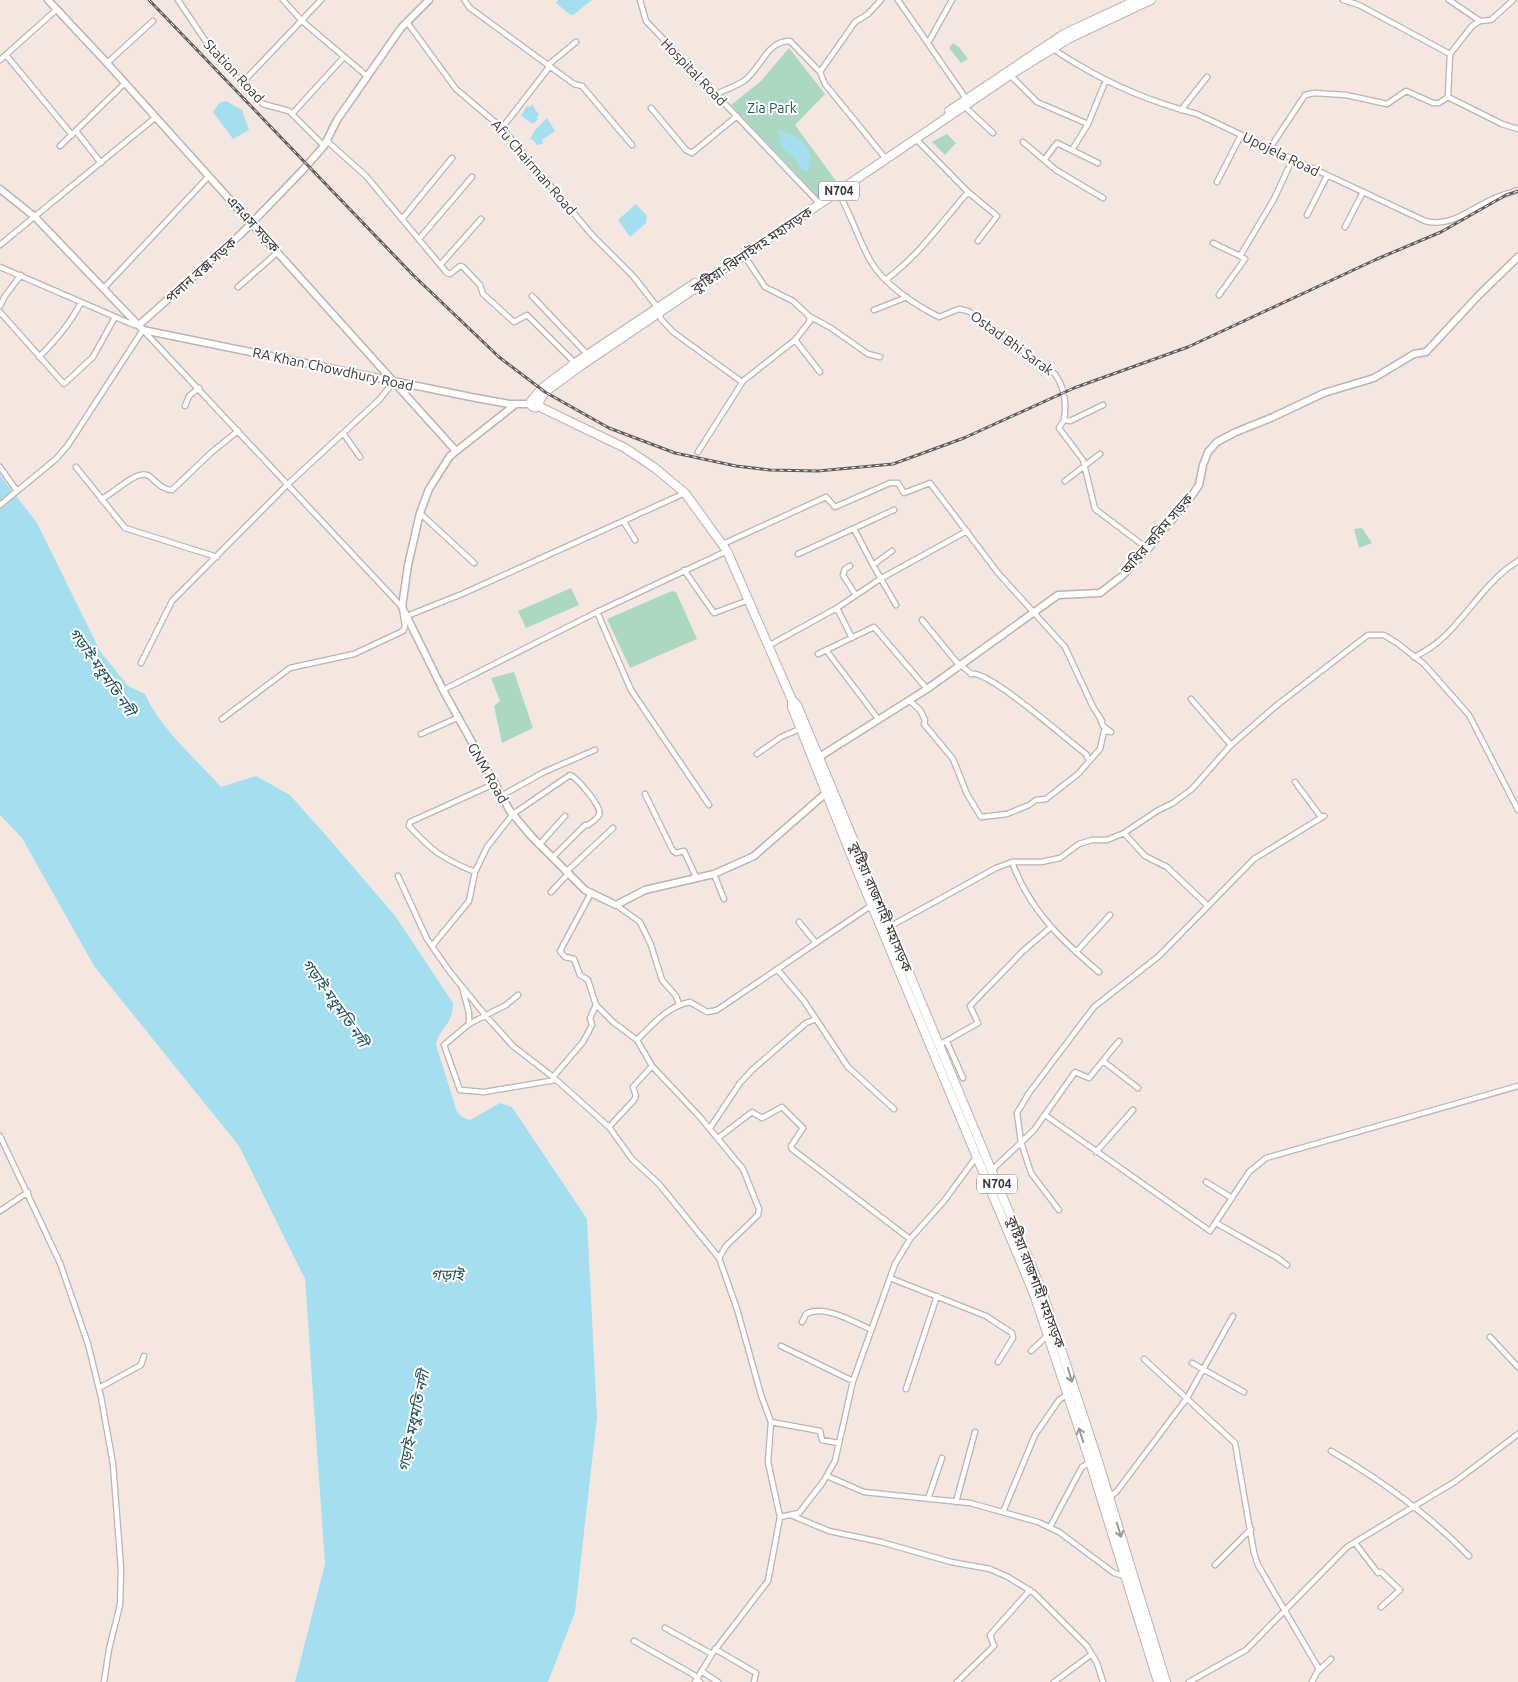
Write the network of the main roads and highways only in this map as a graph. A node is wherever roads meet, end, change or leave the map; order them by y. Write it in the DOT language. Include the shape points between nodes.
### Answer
graph roads {
  1 [pos="48,0"];
  2 [pos="429,0"];
  3 [pos="1137,0"];
  4 [pos="1151,0"];
  5 [pos="1051,46"];
  6 [pos="967,103"];
  7 [pos="885,158"];
  8 [pos="849,183"];
  9 [pos="0,189"];
  10 [pos="819,202"];
  11 [pos="252,223"];
  12 [pos="776,232"];
  13 [pos="1518,257"];
  14 [pos="659,311"];
  15 [pos="141,328"];
  16 [pos="606,345"];
  17 [pos="565,373"];
  18 [pos="394,382"];
  19 [pos="535,403"];
  20 [pos="516,404"];
  21 [pos="456,451"];
  22 [pos="792,700"];
  23 [pos="816,759"];
  24 [pos="826,793"];
  25 [pos="879,913"];
  26 [pos="924,1019"];
  27 [pos="963,1111"];
  28 [pos="997,1194"];
  29 [pos="1054,1324"];
  30 [pos="1045,1325"];
  31 [pos="1100,1480"];
  32 [pos="1158,1682"];
  33 [pos="1166,1682"];
  1 -- 11 [label="main road, এনএস সড়ক"];
  2 -- 11 [label="main road, পলান বক্স সড়ক" via="407,22 367,76 325,143"];
  3 -- 5 [label="highway, কুষ্টিয়া-ঝিনাইদহ মহাসড়ক / N704" via="1087,22"];
  4 -- 5 [label="highway, কুষ্টিয়া-ঝিনাইদহ মহাসড়ক / N704"];
  5 -- 6 [label="highway, কুষ্টিয়া-ঝিনাইদহ মহাসড়ক / N704"];
  5 -- 6 [label="highway, কুষ্টিয়া-ঝিনাইদহ মহাসড়ক / N704"];
  6 -- 7 [label="highway, কুষ্টিয়া-ঝিনাইদহ মহাসড়ক / N704"];
  6 -- 7 [label="highway, কুষ্টিয়া-ঝিনাইদহ মহাসড়ক / N704"];
  7 -- 8 [label="highway, কুষ্টিয়া-ঝিনাইদহ মহাসড়ক / N704"];
  8 -- 10 [label="highway, কুষ্টিয়া-ঝিনাইদহ মহাসড়ক / N704"];
  8 -- 10 [label="highway, কুষ্টিয়া-ঝিনাইদহ মহাসড়ক / N704"];
  9 -- 15 [label="main road" via="35,217"];
  10 -- 12 [label="highway, কুষ্টিয়া-ঝিনাইদহ মহাসড়ক / N704"];
  11 -- 15 [label="main road, পলান বক্স সড়ক"];
  11 -- 18 [label="main road, এনএস সড়ক"];
  12 -- 14 [label="highway, কুষ্টিয়া-ঝিনাইদহ মহাসড়ক / N704"];
  12 -- 14 [label="highway, কুষ্টিয়া-ঝিনাইদহ মহাসড়ক / N704"];
  13 -- 23 [label="main road, অধির করিম সড়ক" via="1426,352 1414,354 1374,378 1324,393 1217,442 1202,465 1199,485 1148,549 1102,592 1058,594 927,689"];
  14 -- 16 [label="highway, কুষ্টিয়া-ঝিনাইদহ মহাসড়ক / N704"];
  15 -- 18 [label="main road, RA Khan Chowdhury Road"];
  16 -- 17 [label="highway, কুষ্টিয়া-ঝিনাইদহ মহাসড়ক / N704"];
  16 -- 17 [label="highway, কুষ্টিয়া-ঝিনাইদহ মহাসড়ক / N704" via="587,354"];
  17 -- 19 [label="highway, কুষ্টিয়া-ঝিনাইদহ মহাসড়ক / N704"];
  18 -- 20 [label="main road, RA Khan Chowdhury Road"];
  18 -- 21 [label="main road, এনএস সড়ক"];
  19 -- 20 [label="main road, RA Khan Chowdhury Road"];
  19 -- 22 [label="highway, কুষ্টিয়া রাজশাহী মহাসড়ক / N704" via="625,448 685,493 725,547"];
  20 -- 21 [label="main road"];
  21 -- 24 [label="main road, GNM Road" via="429,489 420,513 402,607 457,718 501,796 539,845 585,890 616,905 645,890 714,874 754,856"];
  22 -- 23 [label="highway, কুষ্টিয়া রাজশাহী মহাসড়ক / N704" via="797,705"];
  22 -- 23 [label="highway, কুষ্টিয়া রাজশাহী মহাসড়ক / N704" via="800,729"];
  23 -- 24 [label="highway, কুষ্টিয়া রাজশাহী মহাসড়ক / N704"];
  23 -- 25 [label="highway, কুষ্টিয়া রাজশাহী মহাসড়ক / N704"];
  24 -- 25 [label="highway, কুষ্টিয়া রাজশাহী মহাসড়ক / N704" via="872,905"];
  25 -- 26 [label="highway, কুষ্টিয়া রাজশাহী মহাসড়ক / N704"];
  25 -- 26 [label="highway, কুষ্টিয়া রাজশাহী মহাসড়ক / N704" via="889,927"];
  26 -- 27 [label="highway, কুষ্টিয়া রাজশাহী মহাসড়ক / N704"];
  26 -- 27 [label="highway, কুষ্টিয়া রাজশাহী মহাসড়ক / N704" via="938,1045"];
  27 -- 28 [label="highway, কুষ্টিয়া রাজশাহী মহাসড়ক / N704" via="978,1155"];
  27 -- 28 [label="highway, কুষ্টিয়া রাজশাহী মহাসড়ক / N704" via="992,1170"];
  28 -- 29 [label="highway, কুষ্টিয়া রাজশাহী মহাসড়ক / N704"];
  28 -- 30 [label="highway, কুষ্টিয়া রাজশাহী মহাসড়ক / N704"];
  29 -- 30 [label="highway"];
  29 -- 31 [label="highway, কুষ্টিয়া রাজশাহী মহাসড়ক / N704, one-way"];
  31 -- 30 [label="highway, কুষ্টিয়া রাজশাহী মহাসড়ক / N704, one-way" via="1090,1462"];
  31 -- 32 [label="highway, কুষ্টিয়া রাজশাহী মহাসড়ক / N704" via="1124,1576"];
  31 -- 33 [label="highway, কুষ্টিয়া রাজশাহী মহাসড়ক / N704, one-way" via="1109,1498"];
}
